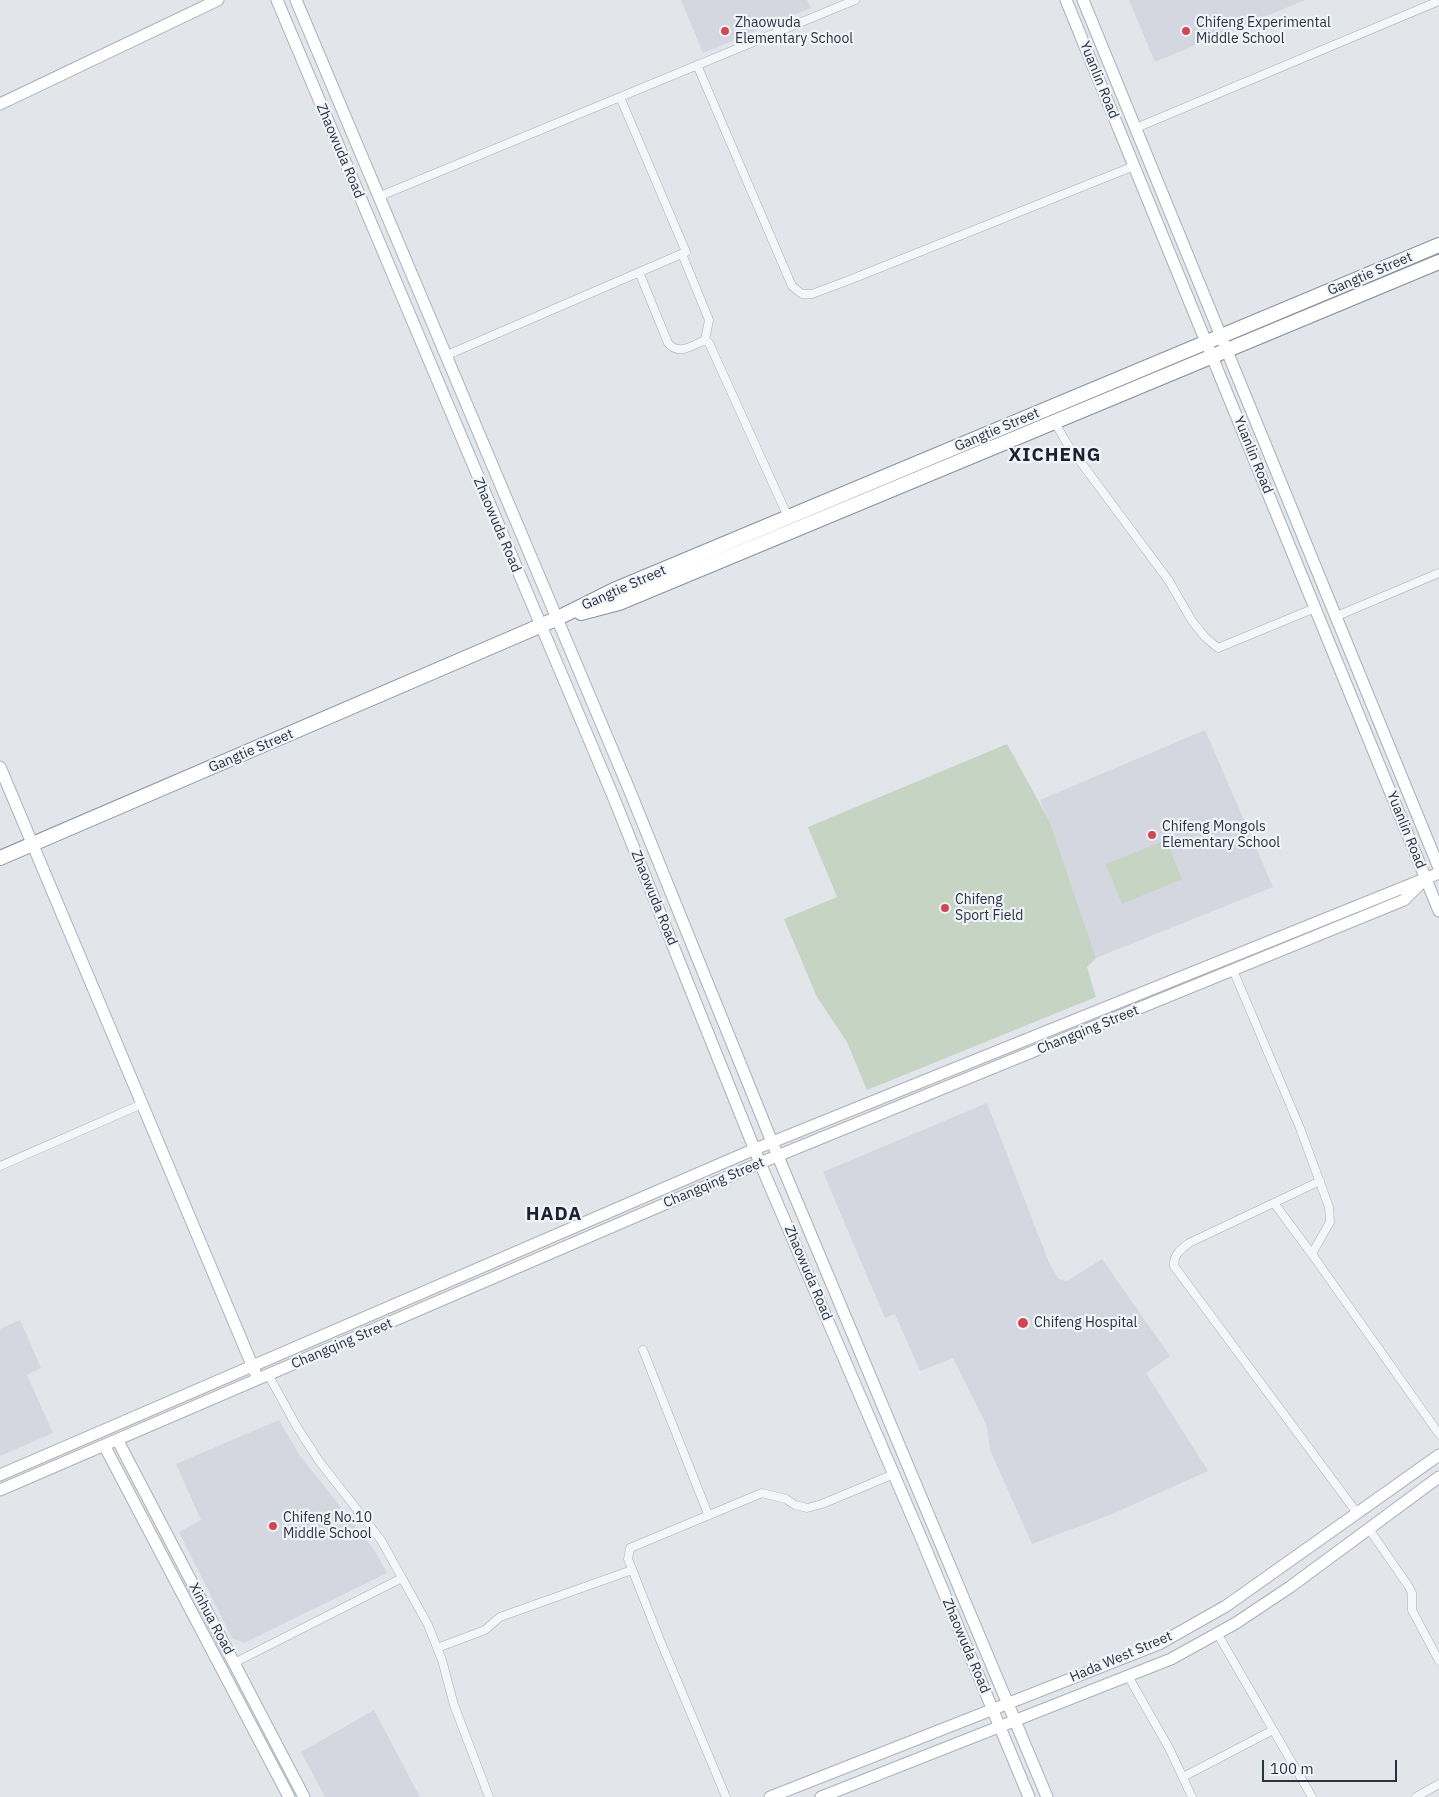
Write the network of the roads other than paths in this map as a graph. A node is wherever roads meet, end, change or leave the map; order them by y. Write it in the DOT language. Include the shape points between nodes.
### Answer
graph roads {
  1 [pos="218,0"];
  2 [pos="277,0"];
  3 [pos="296,0"];
  4 [pos="854,0"];
  5 [pos="1066,0"];
  6 [pos="1083,0"];
  7 [pos="1439,1"];
  8 [pos="845,2"];
  9 [pos="697,65"];
  10 [pos="620,97"];
  11 [pos="0,104"];
  12 [pos="1136,128"];
  13 [pos="1134,166"];
  14 [pos="378,197"];
  15 [pos="1439,245"];
  16 [pos="682,254"];
  17 [pos="1439,262"];
  18 [pos="639,272"];
  19 [pos="1222,336"];
  20 [pos="705,340"];
  21 [pos="1206,342"];
  22 [pos="1228,352"];
  23 [pos="445,356"];
  24 [pos="1213,358"];
  25 [pos="1055,423"];
  26 [pos="788,517"];
  27 [pos="1439,572"];
  28 [pos="1315,608"];
  29 [pos="1337,616"];
  30 [pos="556,620"];
  31 [pos="540,626"];
  32 [pos="0,767"];
  33 [pos="33,844"];
  34 [pos="0,858"];
  35 [pos="1439,868"];
  36 [pos="1439,873"];
  37 [pos="1426,878"];
  38 [pos="1439,910"];
  39 [pos="1233,970"];
  40 [pos="142,1104"];
  41 [pos="772,1142"];
  42 [pos="755,1149"];
  43 [pos="778,1156"];
  44 [pos="760,1163"];
  45 [pos="0,1166"];
  46 [pos="1320,1181"];
  47 [pos="1274,1202"];
  48 [pos="1314,1257"];
  49 [pos="643,1350"];
  50 [pos="253,1367"];
  51 [pos="264,1378"];
  52 [pos="1439,1434"];
  53 [pos="118,1441"];
  54 [pos="105,1447"];
  55 [pos="1439,1455"];
  56 [pos="0,1474"];
  57 [pos="894,1474"];
  58 [pos="1439,1477"];
  59 [pos="0,1490"];
  60 [pos="1357,1513"];
  61 [pos="708,1514"];
  62 [pos="1369,1528"];
  63 [pos="632,1570"];
  64 [pos="402,1578"];
  65 [pos="1217,1633"];
  66 [pos="437,1648"];
  67 [pos="1439,1661"];
  68 [pos="234,1663"];
  69 [pos="1128,1676"];
  70 [pos="1008,1702"];
  71 [pos="992,1708"];
  72 [pos="1016,1720"];
  73 [pos="1000,1727"];
  74 [pos="1273,1730"];
  75 [pos="1183,1777"];
  76 [pos="1439,1784"];
  77 [pos="289,1797"];
  78 [pos="304,1797"];
  79 [pos="489,1797"];
  80 [pos="726,1797"];
  81 [pos="770,1797"];
  82 [pos="821,1797"];
  83 [pos="1029,1797"];
  84 [pos="1048,1797"];
  85 [pos="1192,1797"];
  86 [pos="1312,1797"];
  87 [pos="1416,1797"];
  1 -- 11 [label="main road"];
  2 -- 31 [label="main road, Zhaowuda Road"];
  3 -- 14 [label="main road, Zhaowuda Road"];
  4 -- 8 [label="street"];
  5 -- 13 [label="main road, Yuanlin Road"];
  6 -- 12 [label="main road, Yuanlin Road"];
  7 -- 12 [label="street"];
  8 -- 9 [label="street"];
  9 -- 10 [label="street"];
  9 -- 13 [label="street" via="792,286 802,294 812,294 852,279"];
  10 -- 14 [label="street"];
  10 -- 16 [label="street" via="686,252"];
  12 -- 19 [label="main road, Yuanlin Road"];
  13 -- 21 [label="main road, Yuanlin Road"];
  14 -- 23 [label="main road, Zhaowuda Road"];
  15 -- 19 [label="highway, Gangtie Street"];
  16 -- 18 [label="street"];
  16 -- 20 [label="street" via="709,320"];
  17 -- 22 [label="highway, Gangtie Street"];
  18 -- 20 [label="street" via="673,349 680,350"];
  18 -- 23 [label="street"];
  19 -- 21 [label="highway, Gangtie Street"];
  19 -- 22 [label="main road, Yuanlin Road"];
  20 -- 26 [label="street" via="710,343"];
  21 -- 24 [label="main road, Yuanlin Road"];
  21 -- 26 [label="highway, Gangtie Street"];
  22 -- 24 [label="highway, Gangtie Street"];
  22 -- 29 [label="main road, Yuanlin Road"];
  23 -- 30 [label="main road, Zhaowuda Road"];
  24 -- 25 [label="highway, Gangtie Street"];
  24 -- 28 [label="main road, Yuanlin Road"];
  25 -- 28 [label="street" via="1169,581 1192,621 1218,648"];
  25 -- 30 [label="highway, Gangtie Street" via="620,603"];
  26 -- 30 [label="highway, Gangtie Street" via="614,590"];
  27 -- 29 [label="street"];
  28 -- 37 [label="main road, Yuanlin Road"];
  29 -- 35 [label="main road, Yuanlin Road"];
  30 -- 31 [label="highway, Gangtie Street"];
  30 -- 41 [label="main road, Zhaowuda Road" via="629,789"];
  31 -- 33 [label="highway, Gangtie Street"];
  31 -- 42 [label="main road, Zhaowuda Road" via="613,796"];
  32 -- 33 [label="main road"];
  33 -- 34 [label="highway, Gangtie Street"];
  33 -- 40 [label="main road"];
  36 -- 37 [label="main road, Changqing Street"];
  37 -- 38 [label="main road, Yuanlin Road"];
  37 -- 39 [label="main road, Changqing Street" via="1404,900"];
  37 -- 41 [label="main road, Changqing Street"];
  39 -- 43 [label="main road, Changqing Street"];
  39 -- 46 [label="street"];
  40 -- 45 [label="street"];
  40 -- 50 [label="main road"];
  41 -- 42 [label="main road, Changqing Street"];
  41 -- 43 [label="main road, Zhaowuda Road"];
  42 -- 44 [label="main road, Zhaowuda Road"];
  42 -- 50 [label="main road, Changqing Street"];
  43 -- 44 [label="main road, Changqing Street"];
  43 -- 70 [label="main road, Zhaowuda Road"];
  44 -- 51 [label="main road, Changqing Street"];
  44 -- 57 [label="main road, Zhaowuda Road"];
  46 -- 47 [label="street"];
  46 -- 48 [label="street" via="1329,1207 1330,1222 1313,1252"];
  47 -- 48 [label="street"];
  47 -- 60 [label="street" via="1189,1243 1180,1249 1173,1260 1174,1266"];
  48 -- 52 [label="street"];
  49 -- 61 [label="street"];
  50 -- 51 [label="main road"];
  50 -- 56 [label="main road, Changqing Street"];
  51 -- 53 [label="main road, Changqing Street"];
  51 -- 64 [label="street" via="320,1461 381,1540"];
  53 -- 54 [label="main road, Changqing Street"];
  53 -- 68 [label="main road, Xinhua Road"];
  54 -- 59 [label="main road, Changqing Street"];
  54 -- 77 [label="main road, Xinhua Road"];
  55 -- 60 [label="main road, Hada West Street"];
  57 -- 61 [label="street" via="807,1508 762,1493"];
  57 -- 71 [label="main road, Zhaowuda Road"];
  58 -- 62 [label="main road, Hada West Street"];
  60 -- 70 [label="main road, Hada West Street" via="1226,1606 1159,1644"];
  61 -- 63 [label="street" via="630,1548 628,1558"];
  62 -- 65 [label="main road, Hada West Street" via="1290,1587"];
  62 -- 67 [label="street" via="1409,1586 1412,1610"];
  63 -- 66 [label="street" via="500,1617 485,1630"];
  63 -- 80 [label="street"];
  64 -- 66 [label="street"];
  64 -- 68 [label="street"];
  65 -- 69 [label="main road, Hada West Street" via="1171,1659"];
  65 -- 74 [label="street"];
  66 -- 79 [label="street" via="454,1705"];
  68 -- 78 [label="main road, Xinhua Road"];
  69 -- 72 [label="main road, Hada West Street"];
  69 -- 75 [label="street"];
  70 -- 71 [label="main road, Hada West Street"];
  70 -- 72 [label="main road, Zhaowuda Road"];
  71 -- 73 [label="main road, Zhaowuda Road"];
  71 -- 81 [label="main road, Hada West Street"];
  72 -- 73 [label="main road, Hada West Street"];
  72 -- 84 [label="main road, Zhaowuda Road"];
  73 -- 82 [label="main road, Hada West Street"];
  73 -- 83 [label="main road, Zhaowuda Road"];
  74 -- 75 [label="street"];
  74 -- 86 [label="street"];
  75 -- 85 [label="street"];
  76 -- 87 [label="street"];
}
